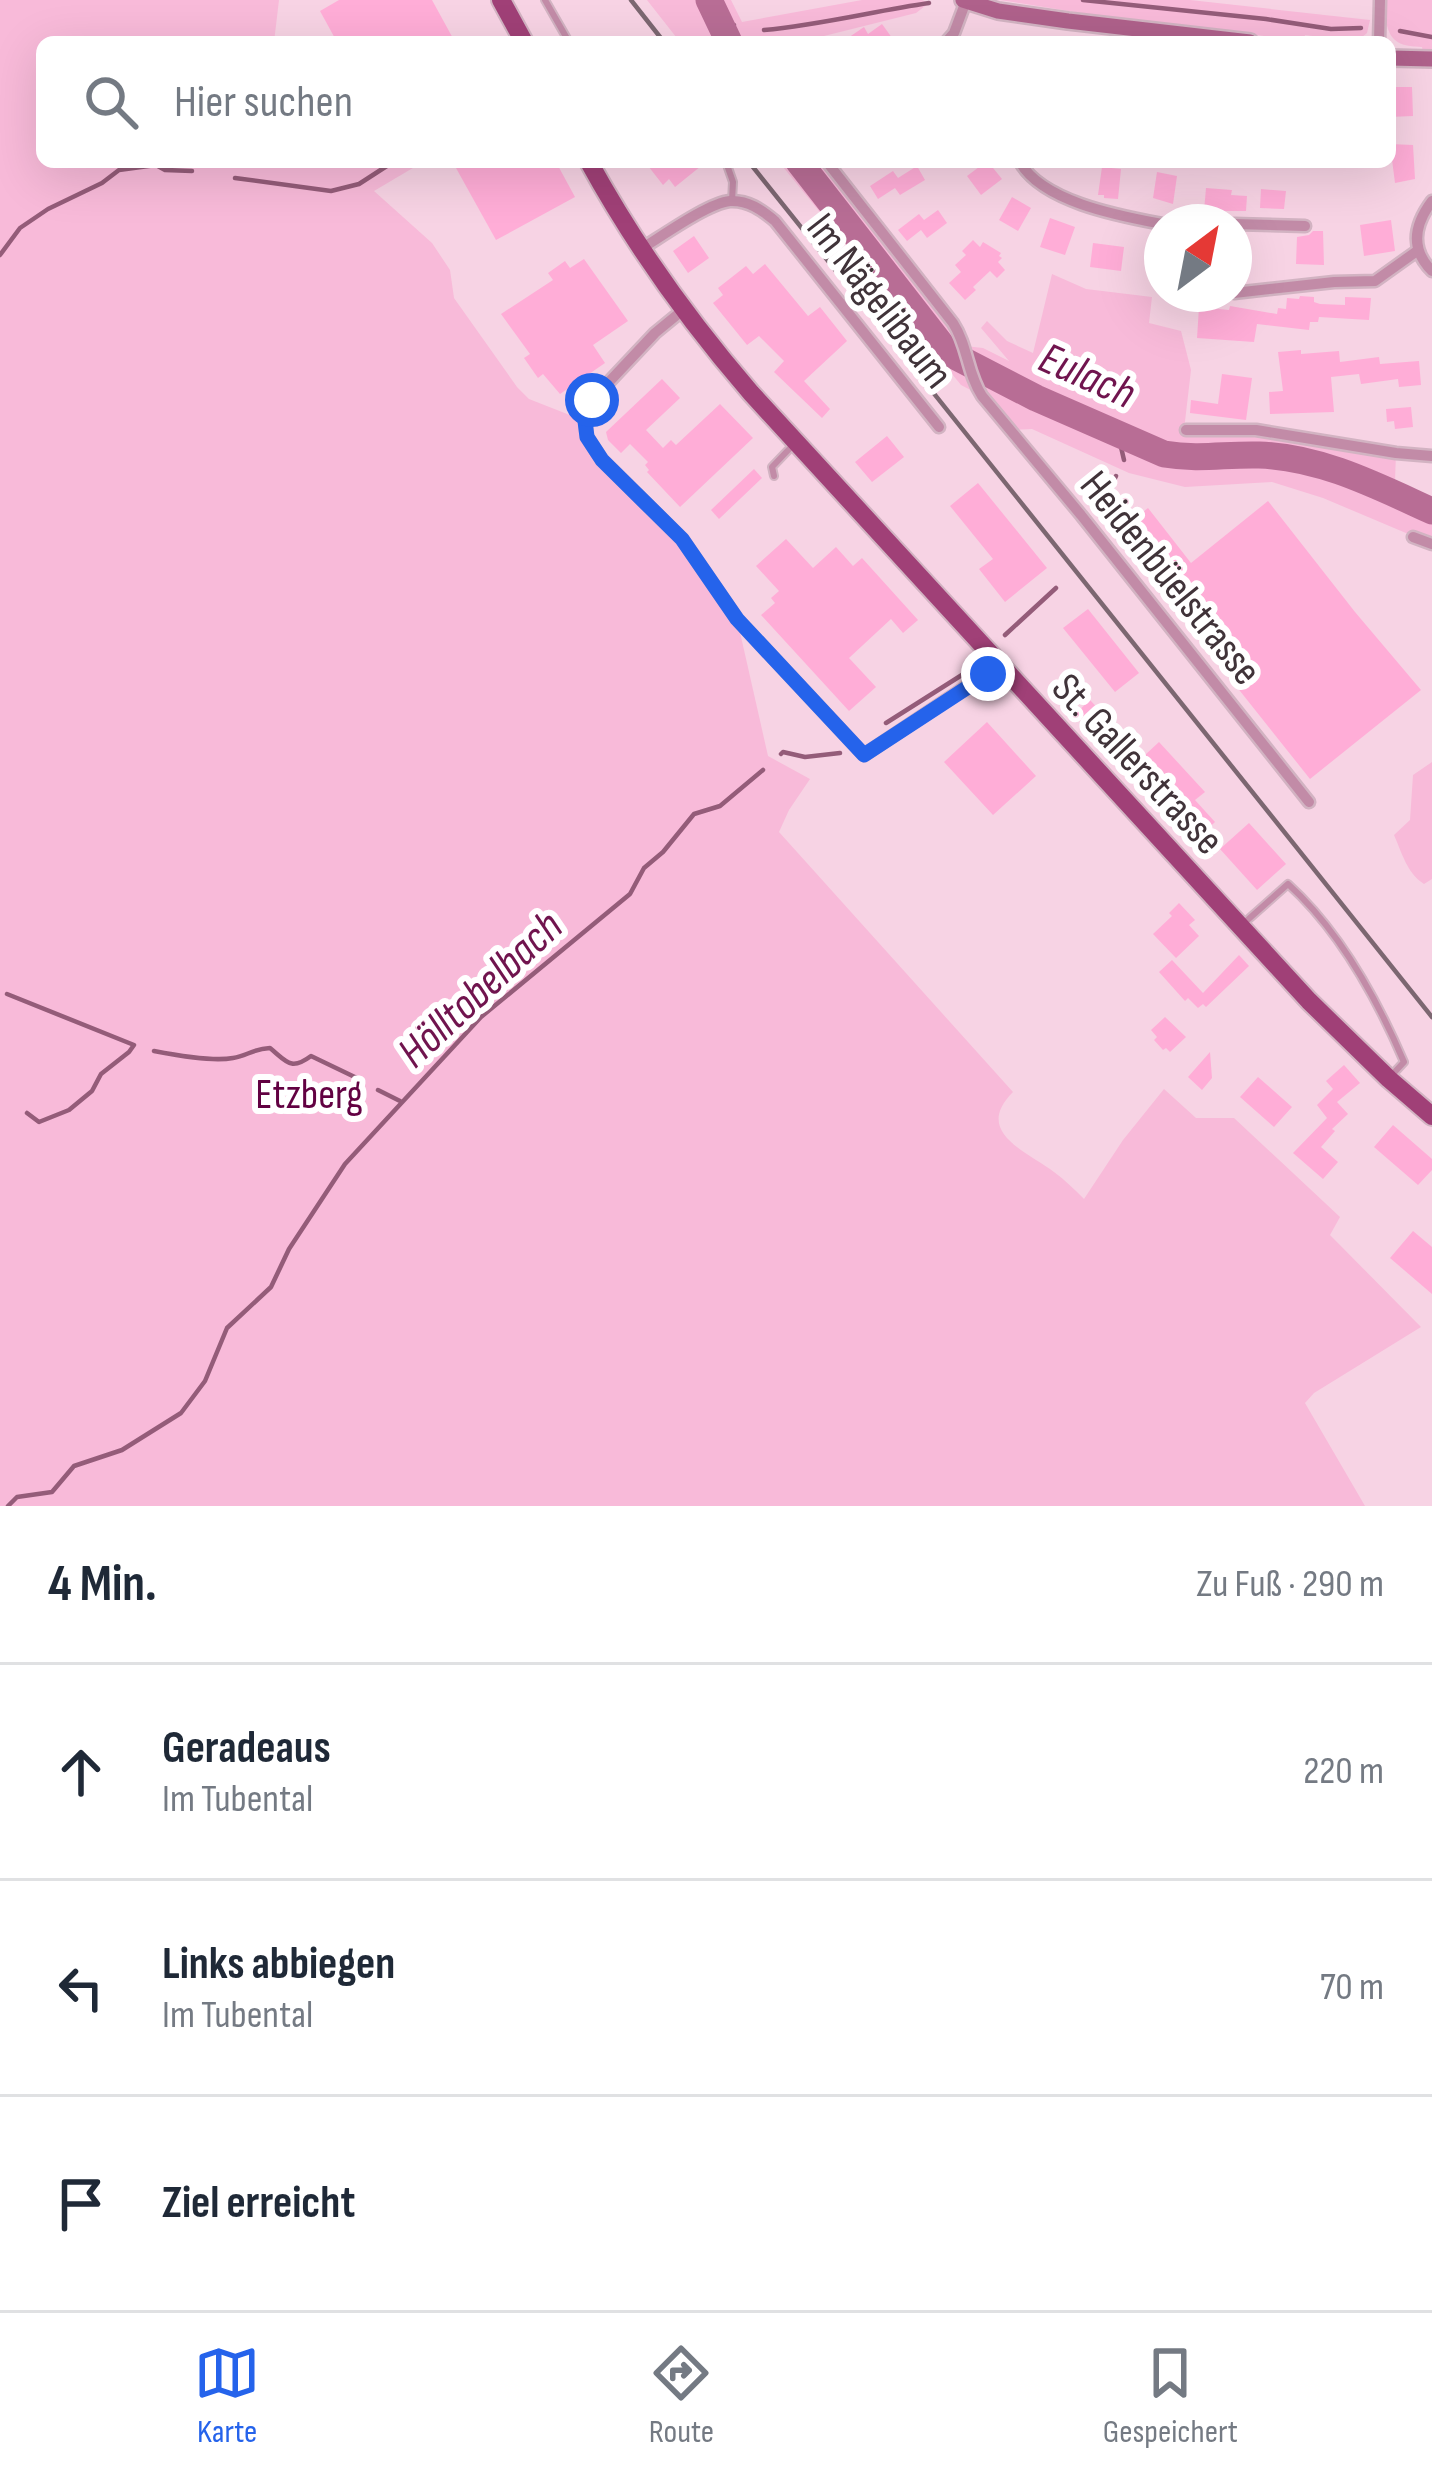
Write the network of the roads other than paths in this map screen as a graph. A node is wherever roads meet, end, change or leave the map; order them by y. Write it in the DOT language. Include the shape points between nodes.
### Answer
graph roads {
  1 [pos="501,0"];
  2 [pos="545,0"];
  3 [pos="1380,0"];
  4 [pos="965,1"];
  5 [pos="521,36"];
  6 [pos="565,36"];
  7 [pos="951,36"];
  8 [pos="1155,36"];
  9 [pos="1378,36"];
  10 [pos="1396,58"];
  11 [pos="1432,59"];
  12 [pos="593,168"];
  13 [pos="728,168"];
  14 [pos="831,168"];
  15 [pos="1024,168"];
  16 [pos="732,201"];
  17 [pos="1432,201"];
  18 [pos="1144,220"];
  19 [pos="1252,225"];
  20 [pos="1305,226"];
  21 [pos="641,250"];
  22 [pos="1417,250"];
  23 [pos="1432,271"];
  24 [pos="1252,290"];
  25 [pos="683,310"];
  26 [pos="939,428"];
  27 [pos="1186,430"];
  28 [pos="797,442"];
  29 [pos="1432,456"];
  30 [pos="773,476"];
  31 [pos="1413,537"];
  32 [pos="1432,544"];
  33 [pos="999,665"];
  34 [pos="1309,802"];
  35 [pos="1240,926"];
  36 [pos="1389,1079"];
  37 [pos="1432,1116"];
  1 -- 5 [label="main road"];
  2 -- 6 [label="lane"];
  3 -- 9 [label="street"];
  4 -- 7 [label="street"];
  4 -- 8 [label="main road"];
  10 -- 11 [label="main road"];
  12 -- 21 [label="main road, St. Gallerstrasse"];
  13 -- 16 [label="lane"];
  14 -- 34 [label="street, Heidenbüelstrasse" via="953,323 982,396"];
  15 -- 18 [label="street" via="1048,189"];
  16 -- 21 [label="street"];
  16 -- 26 [label="street, Im Nägelibaum" via="776,220"];
  17 -- 22 [label="street" via="1416,230"];
  19 -- 20 [label="street"];
  21 -- 25 [label="main road, St. Gallerstrasse"];
  22 -- 23 [label="street"];
  22 -- 24 [label="street" via="1375,281"];
  25 -- 28 [label="main road, St. Gallerstrasse"];
  25 -- 33 [label="street" via="592,400 587,437 682,539 737,619 864,755"];
  27 -- 29 [label="street" via="1256,430"];
  28 -- 30 [label="lane" via="772,467"];
  28 -- 33 [label="main road, St. Gallerstrasse"];
  31 -- 32 [label="street"];
  33 -- 35 [label="main road, St. Gallerstrasse"];
  35 -- 36 [label="main road, St. Gallerstrasse"];
  35 -- 36 [label="lane" via="1288,884 1296,892 1387,1021 1404,1062"];
  36 -- 37 [label="main road, St. Gallerstrasse"];
}
